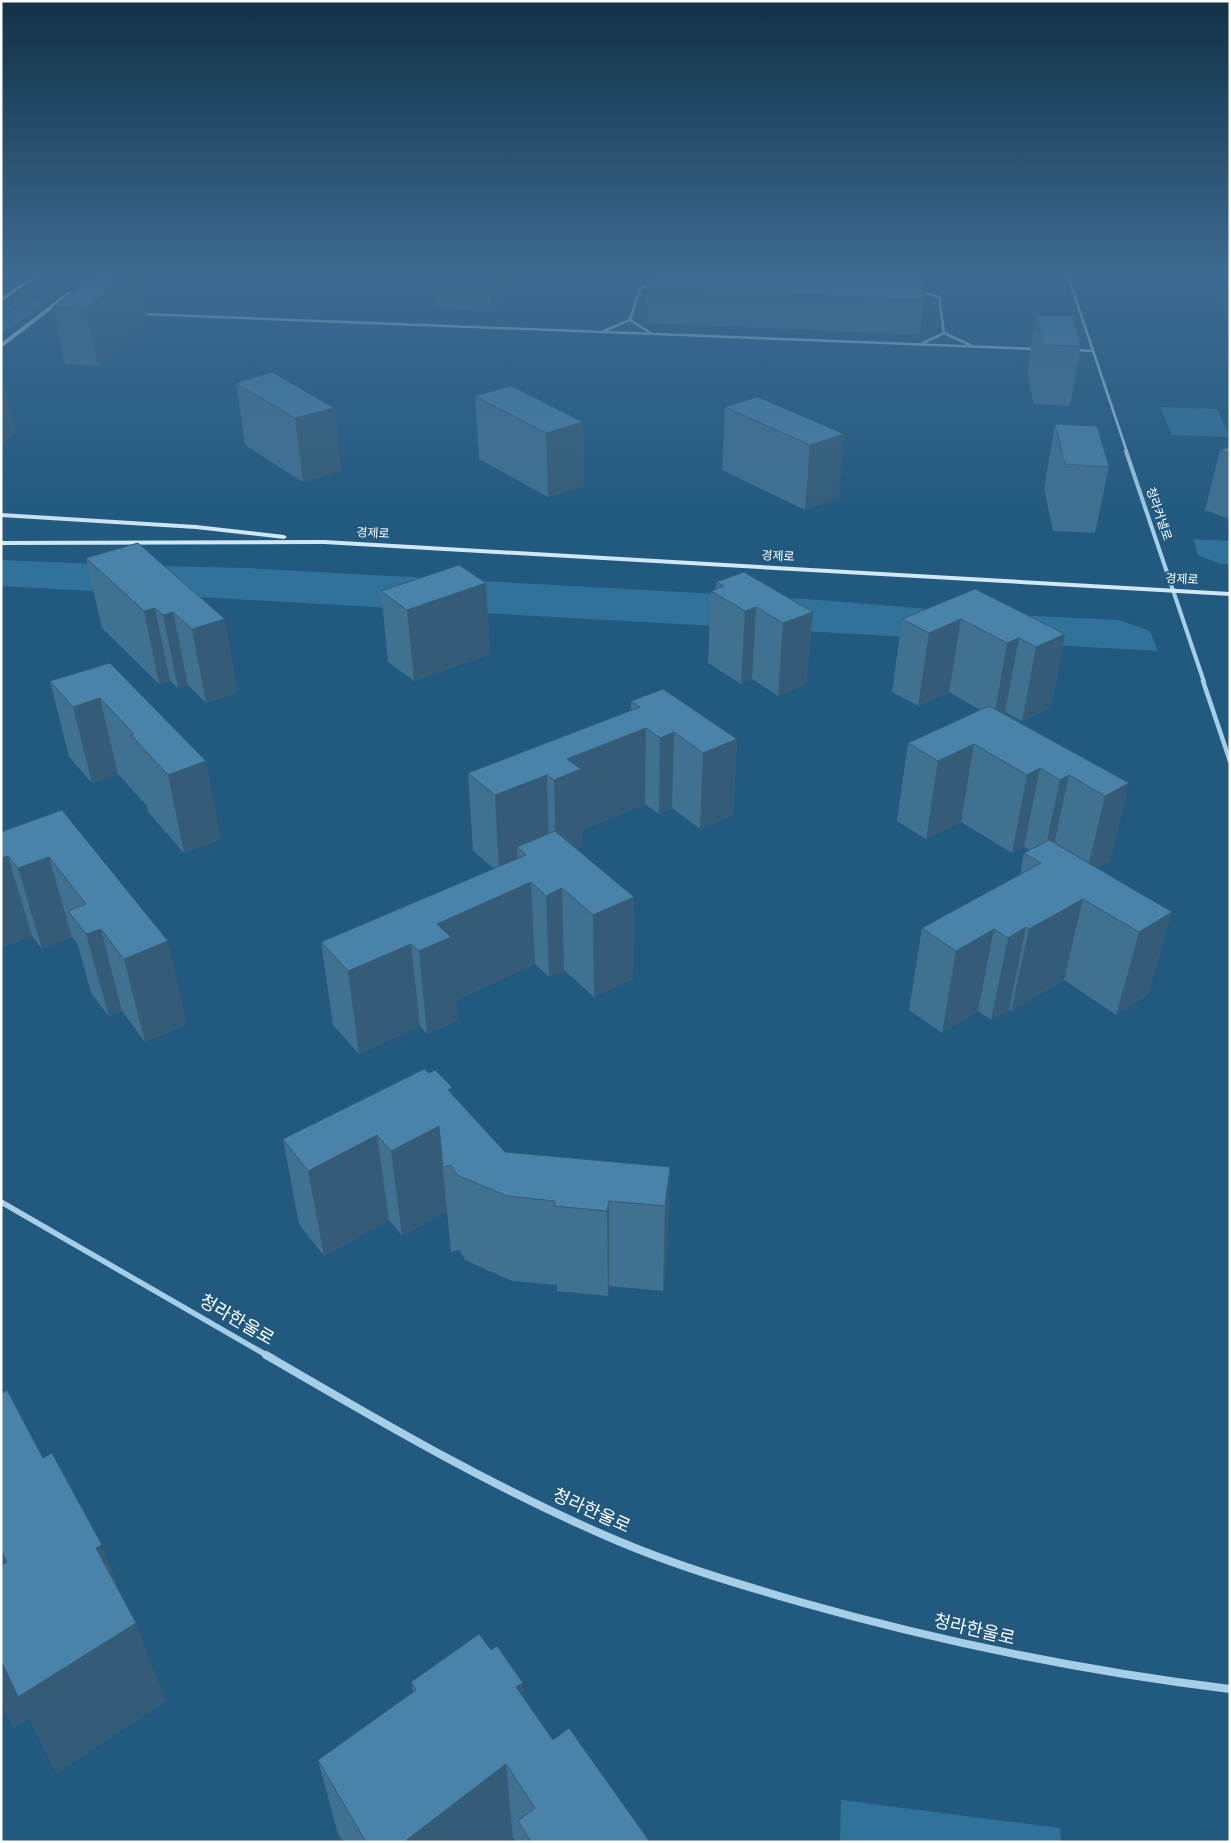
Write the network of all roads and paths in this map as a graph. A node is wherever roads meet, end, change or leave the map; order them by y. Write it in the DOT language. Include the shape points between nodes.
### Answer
graph roads {
  1 [pos="1096,359"];
  2 [pos="1,515"];
  3 [pos="324,542"];
  4 [pos="1,543"];
  5 [pos="1173,590"];
  6 [pos="1230,594"];
  7 [pos="1230,761"];
  8 [pos="1,1202"];
  9 [pos="1230,1689"];
  1 -- 5 [label="street, 청라커낼로"];
  2 -- 3 [label="main road, 경제로" via="196,527"];
  3 -- 4 [label="main road, 경제로"];
  3 -- 5 [label="main road, 경제로"];
  5 -- 6 [label="main road, 경제로"];
  5 -- 7 [label="street, 청라커낼로"];
  8 -- 9 [label="street, 청라한울로" via="470,1472 621,1542 765,1591 932,1637 1041,1661 1158,1681"];
}
